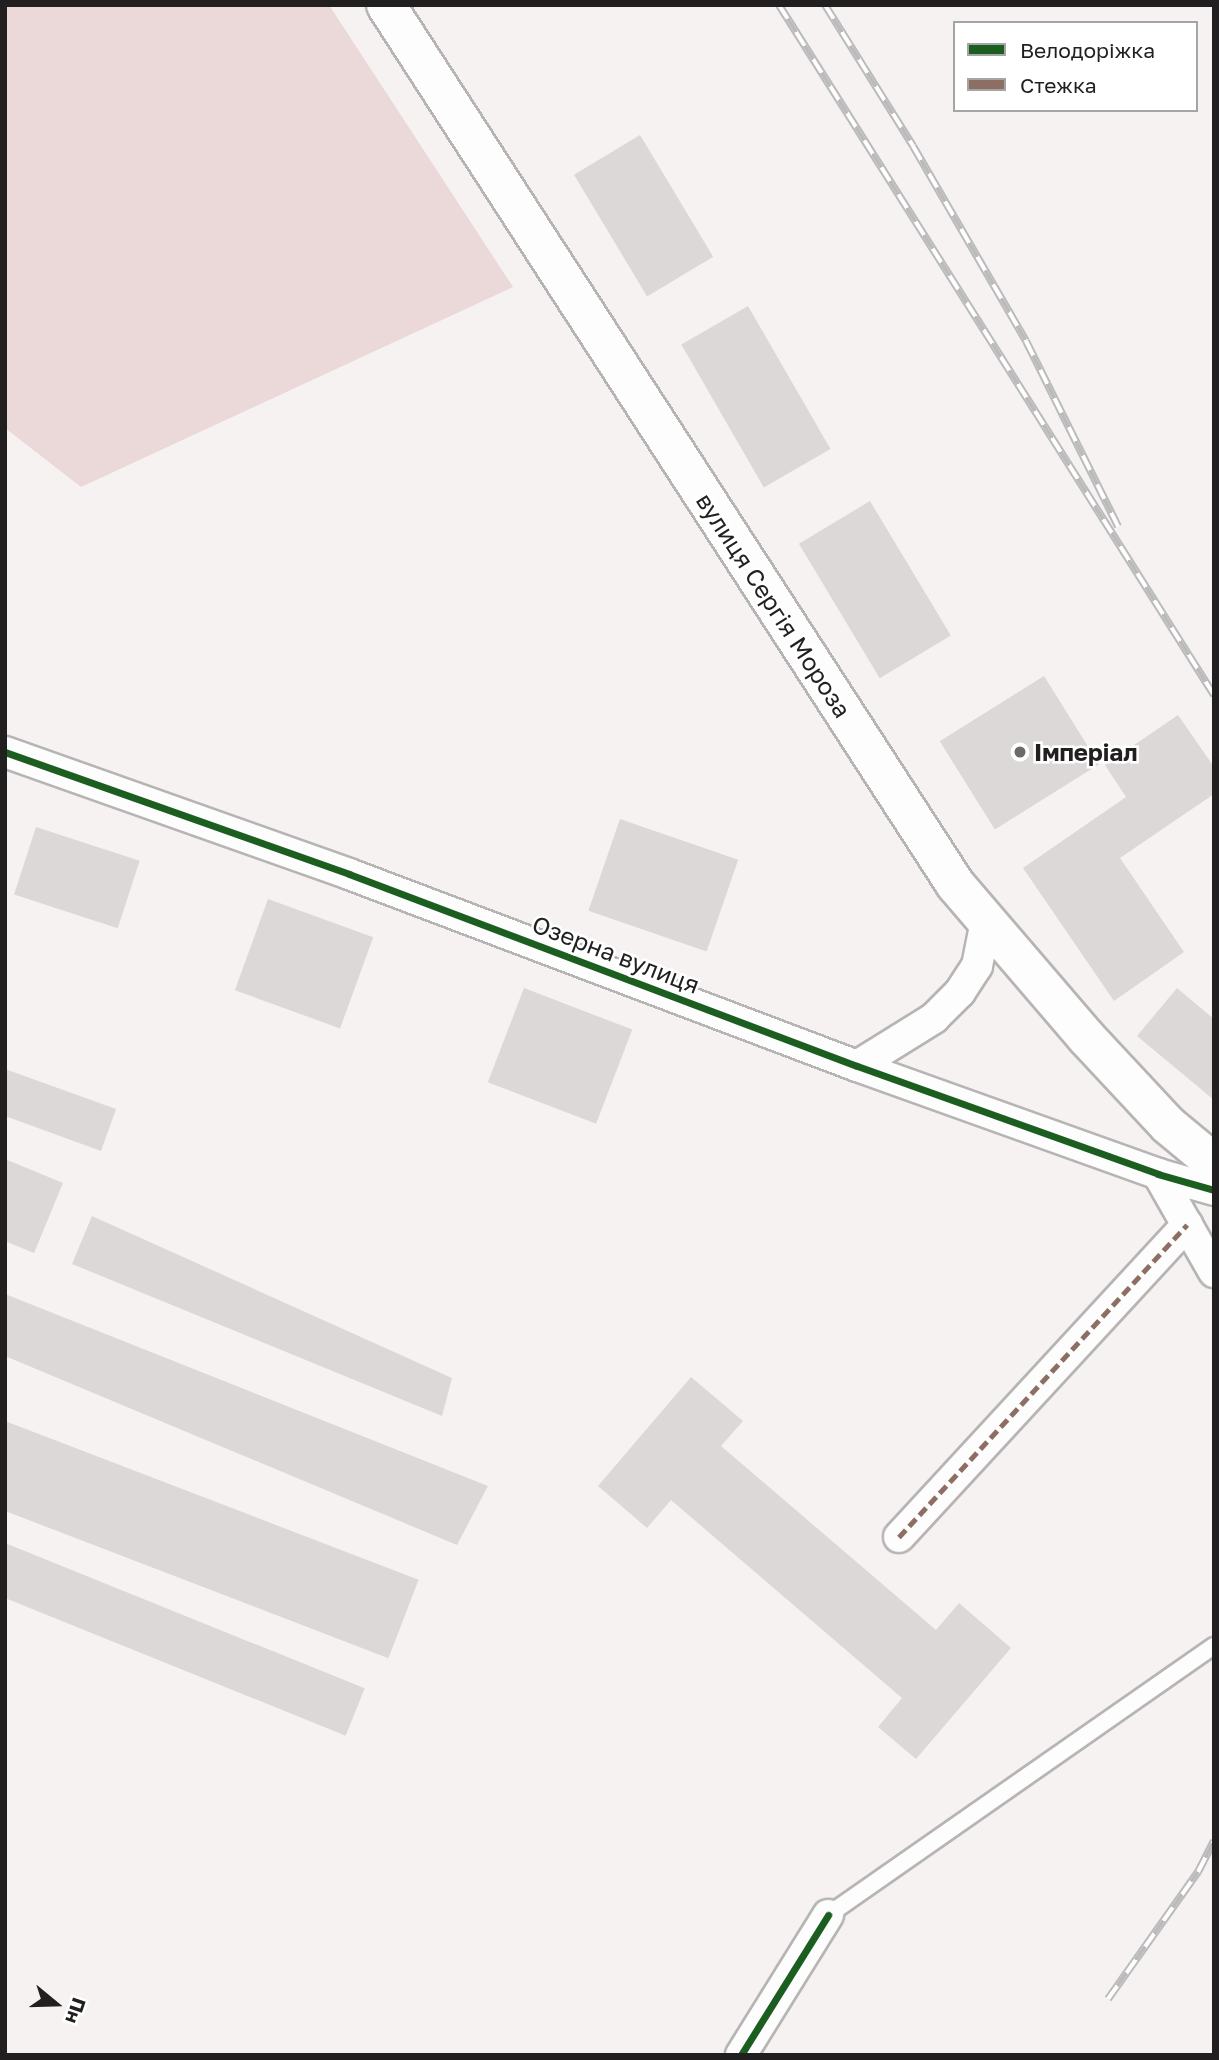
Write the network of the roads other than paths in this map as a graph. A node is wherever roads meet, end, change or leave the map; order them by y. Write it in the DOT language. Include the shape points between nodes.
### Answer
graph roads {
  1 [pos="386,5"];
  2 [pos="5,752"];
  3 [pos="986,921"];
  4 [pos="857,1066"];
  5 [pos="1214,1163"];
  6 [pos="1158,1174"];
  7 [pos="1214,1190"];
  8 [pos="1187,1225"];
  9 [pos="1214,1272"];
  10 [pos="899,1537"];
  11 [pos="1214,1646"];
  12 [pos="828,1915"];
  13 [pos="741,2055"];
  1 -- 3 [label="main road, вулиця Сергія Мороза" via="947,873"];
  2 -- 4 [label="street, Озерна вулиця" via="349,874"];
  3 -- 4 [label="street" via="977,966 960,992 934,1018"];
  3 -- 5 [label="main road, вулиця Сергія Мороза" via="1168,1125"];
  4 -- 6 [label="street, Озерна вулиця"];
  6 -- 7 [label="street, Озерна вулиця"];
  6 -- 8 [label="street"];
  8 -- 9 [label="street"];
  8 -- 10 [label="street"];
  11 -- 12 [label="lane"];
  12 -- 13 [label="street"];
}
